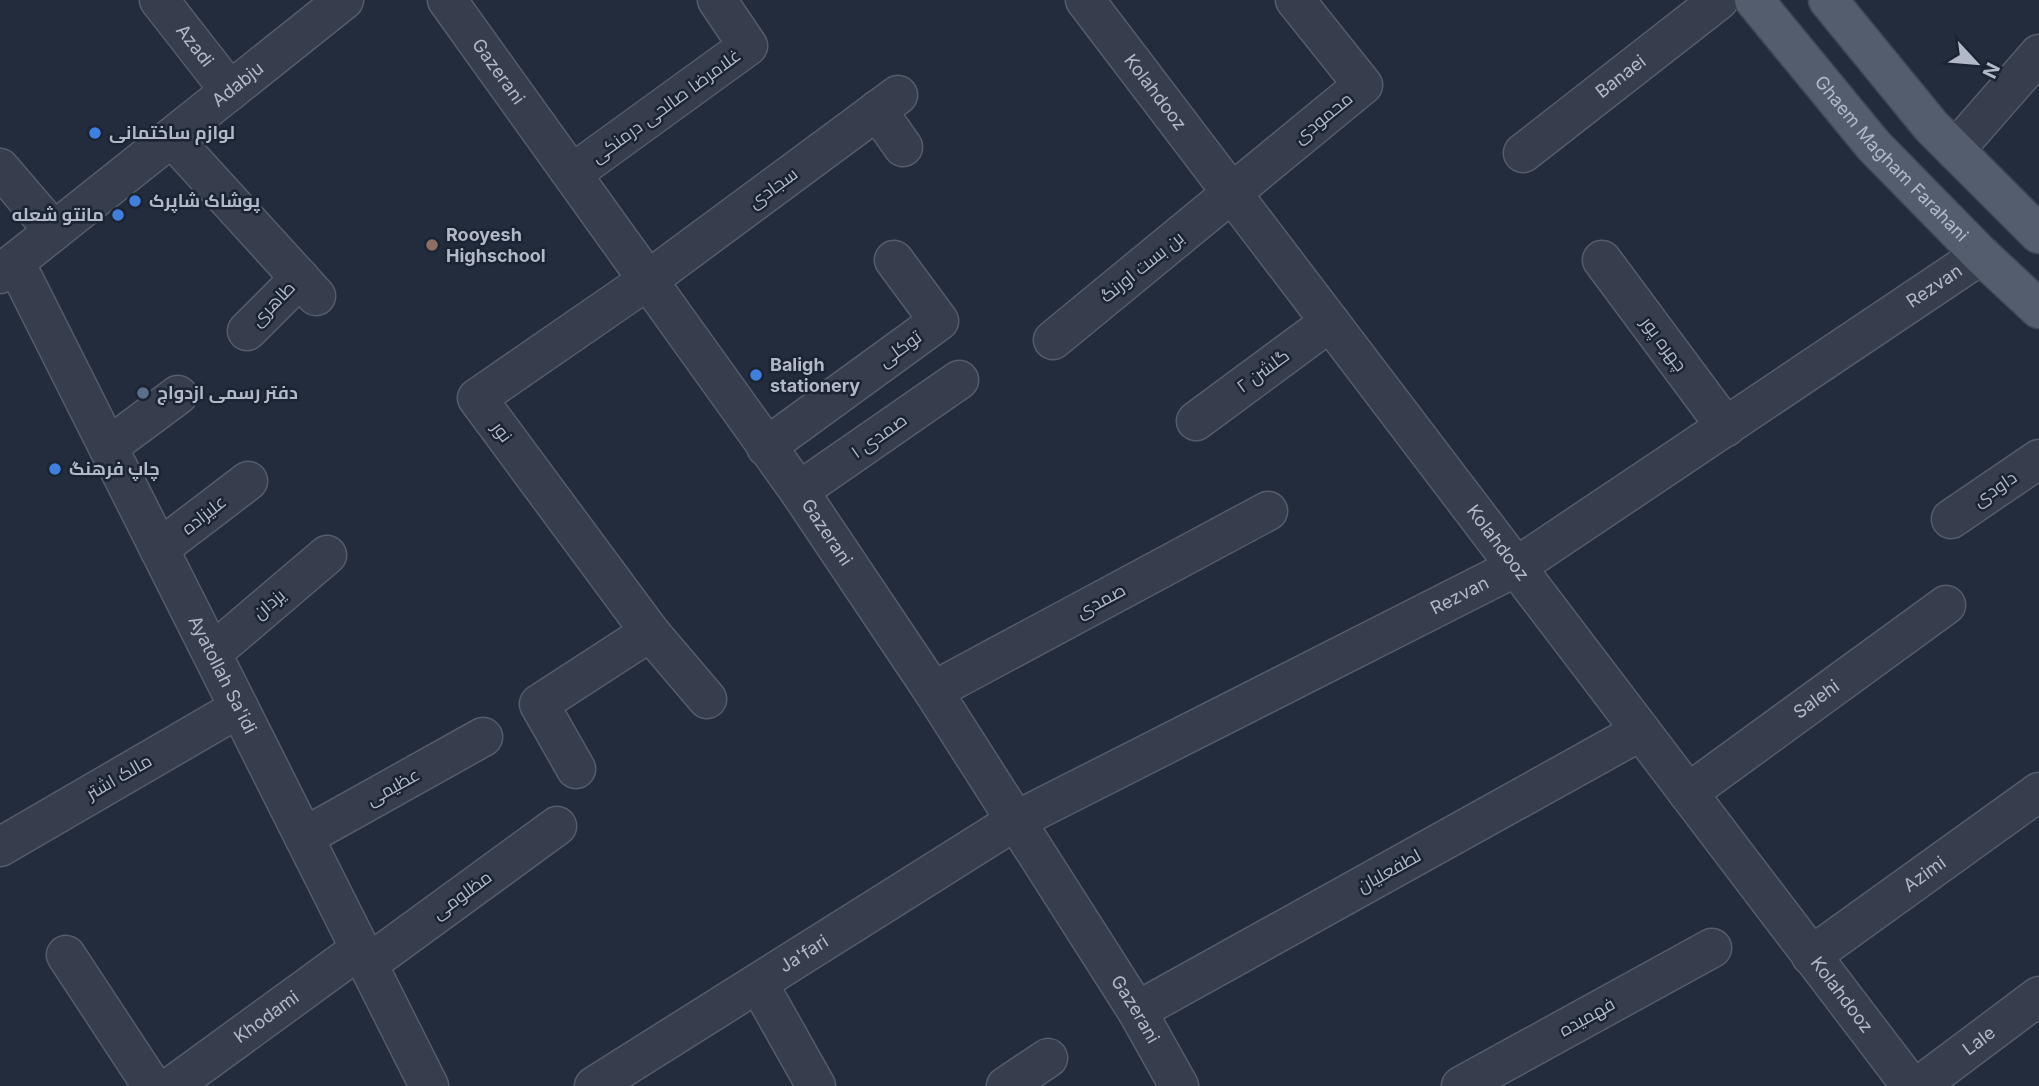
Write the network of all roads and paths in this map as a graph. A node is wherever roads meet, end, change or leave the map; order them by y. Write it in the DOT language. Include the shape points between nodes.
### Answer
graph roads {
  1 [pos="159,0"];
  2 [pos="344,0"];
  3 [pos="447,0"];
  4 [pos="718,0"];
  5 [pos="1084,0"];
  6 [pos="1295,0"];
  7 [pos="1719,0"];
  8 [pos="1754,0"];
  9 [pos="1828,0"];
  10 [pos="2039,54"];
  11 [pos="230,90"];
  12 [pos="172,138"];
  13 [pos="903,147"];
  14 [pos="1955,150"];
  15 [pos="1523,153"];
  16 [pos="0,168"];
  17 [pos="573,173"];
  18 [pos="1231,193"];
  19 [pos="54,231"];
  20 [pos="2039,234"];
  21 [pos="1982,255"];
  22 [pos="894,260"];
  23 [pos="1602,260"];
  24 [pos="8,268"];
  25 [pos="648,280"];
  26 [pos="2039,309"];
  27 [pos="1329,322"];
  28 [pos="247,331"];
  29 [pos="1053,340"];
  30 [pos="959,380"];
  31 [pos="178,395"];
  32 [pos="1196,421"];
  33 [pos="1726,427"];
  34 [pos="108,447"];
  35 [pos="766,447"];
  36 [pos="2039,460"];
  37 [pos="248,481"];
  38 [pos="799,491"];
  39 [pos="1268,511"];
  40 [pos="1951,519"];
  41 [pos="159,549"];
  42 [pos="327,555"];
  43 [pos="1516,567"];
  44 [pos="1946,605"];
  45 [pos="650,632"];
  46 [pos="212,653"];
  47 [pos="933,691"];
  48 [pos="707,699"];
  49 [pos="239,708"];
  50 [pos="1641,731"];
  51 [pos="483,737"];
  52 [pos="576,769"];
  53 [pos="2039,792"];
  54 [pos="1688,793"];
  55 [pos="1015,821"];
  56 [pos="556,827"];
  57 [pos="304,837"];
  58 [pos="0,847"];
  59 [pos="1712,948"];
  60 [pos="66,955"];
  61 [pos="364,956"];
  62 [pos="1811,956"];
  63 [pos="758,983"];
  64 [pos="2039,996"];
  65 [pos="1137,1011"];
  66 [pos="1048,1058"];
  67 [pos="612,1081"];
  68 [pos="152,1086"];
  69 [pos="172,1086"];
  70 [pos="429,1086"];
  71 [pos="816,1086"];
  72 [pos="1006,1086"];
  73 [pos="1179,1086"];
  74 [pos="1461,1086"];
  75 [pos="1911,1086"];
  76 [pos="1919,1086"];
  1 -- 11 [label="street, Azadi"];
  2 -- 11 [label="street, Adabju"];
  3 -- 17 [label="street, Gazerani"];
  4 -- 17 [label="street, غلامرضا صالحی درمنکی" via="748,46"];
  5 -- 18 [label="street, Kolahdooz"];
  6 -- 18 [label="street, محمودی" via="1363,85"];
  7 -- 15 [label="street, Banaei"];
  8 -- 21 [label="main road, Ghaem Magham Farahani" via="1874,146"];
  9 -- 14 [label="main road"];
  10 -- 14 [label="street"];
  11 -- 12 [label="street, Adabju"];
  12 -- 19 [label="street, Adabju"];
  12 -- 28 [label="street, طاهری" via="308,287"];
  13 -- 25 [label="street, سجادی" via="888,103"];
  14 -- 20 [label="main road"];
  16 -- 19 [label="street"];
  17 -- 25 [label="street, Gazerani"];
  18 -- 27 [label="street, Kolahdooz"];
  18 -- 29 [label="street, بن بست اورنگ"];
  19 -- 24 [label="street, Adabju"];
  21 -- 26 [label="main road, Ghaem Magham Farahani"];
  21 -- 33 [label="street, Rezvan"];
  22 -- 35 [label="street, توکلی" via="939,321"];
  23 -- 33 [label="street, چهره پور"];
  24 -- 34 [label="street, Ayatollah Sa'idi"];
  25 -- 35 [label="street, Gazerani"];
  25 -- 45 [label="street, نور" via="477,398"];
  27 -- 32 [label="street, گلشن ۲"];
  27 -- 43 [label="street, Kolahdooz"];
  30 -- 38 [label="street, صمدی ۱"];
  31 -- 34 [label="street"];
  33 -- 43 [label="street, Rezvan"];
  34 -- 41 [label="street, Ayatollah Sa'idi"];
  35 -- 38 [label="street, Gazerani"];
  36 -- 40 [label="street, داودی"];
  37 -- 41 [label="street, علیزاده"];
  38 -- 47 [label="street, Gazerani"];
  39 -- 47 [label="street, صمدی"];
  41 -- 46 [label="street, Ayatollah Sa'idi"];
  42 -- 46 [label="street, یزدان"];
  43 -- 50 [label="street, Kolahdooz"];
  43 -- 55 [label="street, Rezvan"];
  44 -- 54 [label="street, Salehi"];
  45 -- 48 [label="street, نور"];
  45 -- 52 [label="street" via="539,704"];
  46 -- 49 [label="street, Ayatollah Sa'idi"];
  47 -- 55 [label="street, Gazerani"];
  49 -- 57 [label="street, Ayatollah Sa'idi"];
  49 -- 58 [label="street, مالک اشتر"];
  50 -- 54 [label="street, Kolahdooz"];
  50 -- 65 [label="street, لطفعلیان"];
  51 -- 57 [label="street, عظیمی"];
  53 -- 62 [label="street, Azimi"];
  54 -- 62 [label="street, Kolahdooz"];
  55 -- 63 [label="street, Ja'fari"];
  55 -- 65 [label="street, Gazerani"];
  56 -- 61 [label="street, مظلومی"];
  57 -- 61 [label="street, Ayatollah Sa'idi"];
  59 -- 74 [label="street, فهمیده"];
  60 -- 68 [label="street"];
  61 -- 69 [label="street, Khodami"];
  61 -- 70 [label="street, Ayatollah Sa'idi"];
  62 -- 75 [label="street, Kolahdooz"];
  63 -- 67 [label="street, Ja'fari"];
  63 -- 71 [label="street"];
  64 -- 76 [label="street, Lale"];
  65 -- 73 [label="street, Gazerani"];
  66 -- 72 [label="street"];
}
